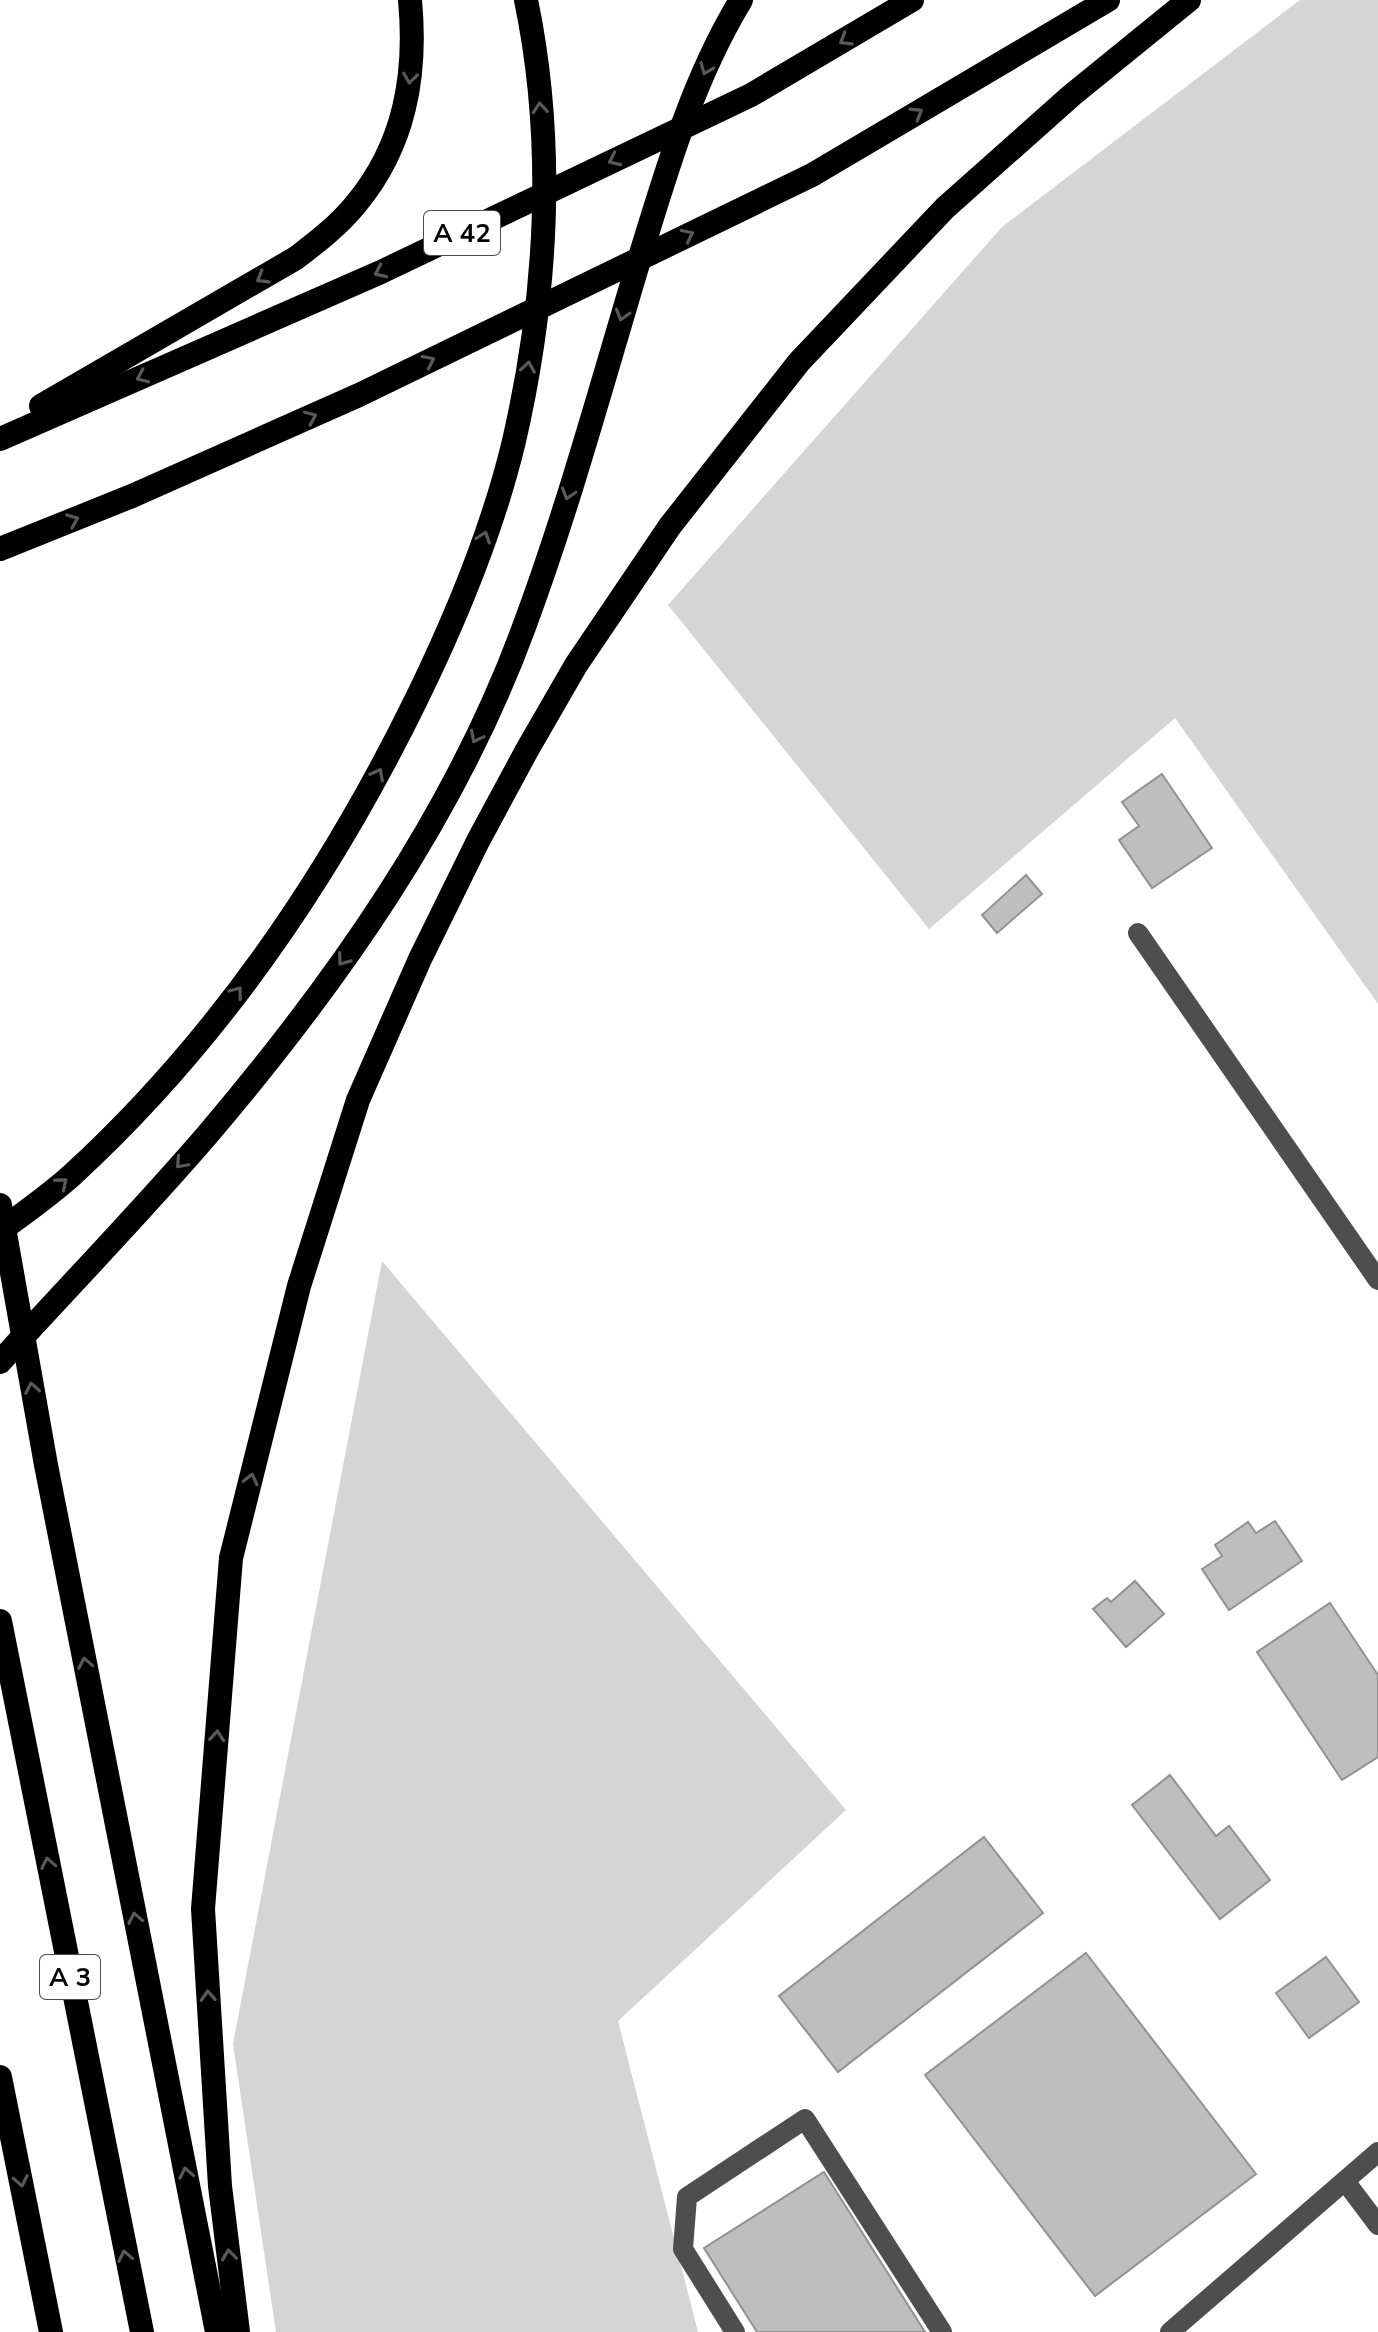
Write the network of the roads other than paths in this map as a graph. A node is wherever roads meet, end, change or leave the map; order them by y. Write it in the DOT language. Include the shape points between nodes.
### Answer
graph roads {
  1 [pos="410,0"];
  2 [pos="526,0"];
  3 [pos="741,0"];
  4 [pos="912,0"];
  5 [pos="1108,0"];
  6 [pos="1189,0"];
  7 [pos="0,430"];
  8 [pos="0,439"];
  9 [pos="0,549"];
  10 [pos="1138,933"];
  11 [pos="0,1205"];
  12 [pos="0,1231"];
  13 [pos="1378,1280"];
  14 [pos="0,1362"];
  15 [pos="0,1621"];
  16 [pos="0,2077"];
  17 [pos="1378,2152"];
  18 [pos="1345,2181"];
  19 [pos="1378,2225"];
  20 [pos="51,2332"];
  21 [pos="142,2332"];
  22 [pos="217,2332"];
  23 [pos="238,2332"];
  24 [pos="735,2332"];
  25 [pos="942,2332"];
  26 [pos="1170,2332"];
  1 -- 7 [label="highway, one-way" via="407,105 392,147 356,205 296,258"];
  12 -- 2 [label="highway, one-way" via="70,1177 119,1129 171,1073 281,934 364,801 452,625 513,444 541,278 543,153"];
  3 -- 14 [label="highway, one-way" via="719,37 671,157 524,628 496,696 416,851 261,1069"];
  4 -- 8 [label="highway, A 42, one-way" via="751,95 381,272"];
  9 -- 5 [label="highway, one-way" via="359,395 812,175"];
  23 -- 6 [label="highway, one-way" via="220,2186 203,1909 231,1558 299,1286 358,1100 478,841 576,665 670,526 799,362 945,208"];
  10 -- 13 [label="street"];
  22 -- 11 [label="highway, one-way"];
  21 -- 15 [label="highway, A 3, one-way"];
  16 -- 20 [label="highway, one-way"];
  17 -- 18 [label="street"];
  18 -- 19 [label="street"];
  18 -- 26 [label="street"];
  24 -- 25 [label="street" via="683,2249 687,2197 805,2119"];
}
